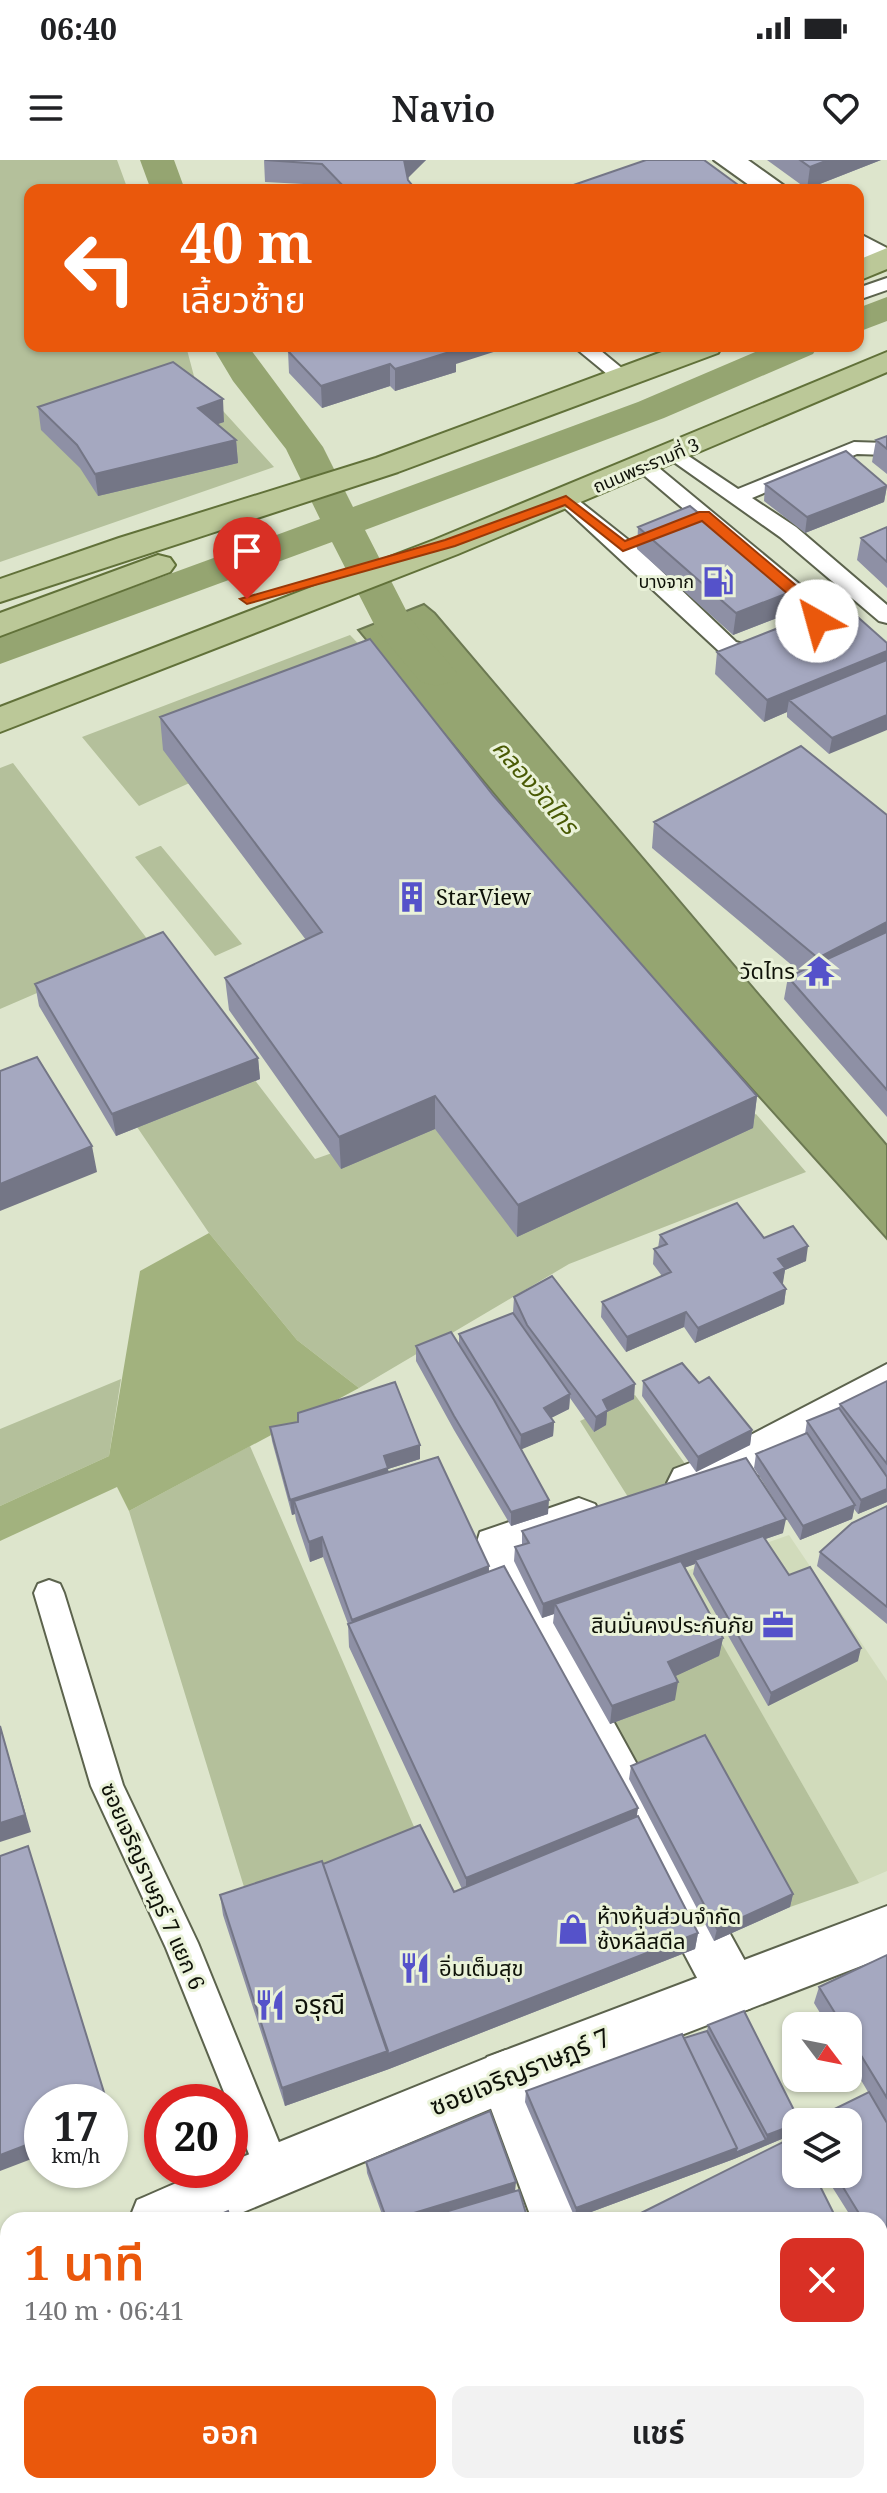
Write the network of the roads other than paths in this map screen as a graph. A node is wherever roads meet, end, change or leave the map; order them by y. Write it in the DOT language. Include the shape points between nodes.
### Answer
graph roads {
  1 [pos="728,160"];
  2 [pos="766,184"];
  3 [pos="864,249"];
  4 [pos="879,268"];
  5 [pos="864,287"];
  6 [pos="591,352"];
  7 [pos="692,352"];
  8 [pos="887,361"];
  9 [pos="625,379"];
  10 [pos="887,449"];
  11 [pos="660,461"];
  12 [pos="740,496"];
  13 [pos="566,500"];
  14 [pos="704,515"];
  15 [pos="247,518"];
  16 [pos="677,526"];
  17 [pos="650,536"];
  18 [pos="623,547"];
  19 [pos="0,591"];
  20 [pos="301,593"];
  21 [pos="887,616"];
  22 [pos="0,625"];
  23 [pos="0,687"];
  24 [pos="0,720"];
  25 [pos="887,1382"];
  26 [pos="49,1593"];
  27 [pos="887,1931"];
  28 [pos="732,1990"];
  29 [pos="506,2076"];
  30 [pos="273,2172"];
  31 [pos="176,2212"];
  32 [pos="557,2212"];
  1 -- 2 [label="street"];
  3 -- 4 [label="street"];
  4 -- 5 [label="lane"];
  6 -- 9 [label="lane"];
  7 -- 9 [label="main road"];
  8 -- 11 [label="main road, ถนนพระรามที่ 3"];
  9 -- 15 [label="main road"];
  10 -- 12 [label="lane" via="854,448"];
  11 -- 12 [label="lane"];
  11 -- 13 [label="main road, ถนนพระรามที่ 3"];
  11 -- 14 [label="lane"];
  12 -- 21 [label="lane"];
  13 -- 18 [label="lane"];
  13 -- 20 [label="main road, ถนนพระรามที่ 3"];
  14 -- 16 [label="lane"];
  14 -- 18 [label="lane" via="807,602 816,613 813,627 759,651 728,647"];
  15 -- 19 [label="main road"];
  15 -- 22 [label="main road" via="97,590"];
  17 -- 18 [label="lane"];
  20 -- 23 [label="main road, ถนนพระรามที่ 3"];
  20 -- 24 [label="main road, ถนนพระรามที่ 3"];
  25 -- 28 [label="street" via="730,1468 497,1546 497,1555"];
  26 -- 30 [label="lane, ซอยเจริญราษฎร์ 7 แยก 6" via="107,1786 181,1943"];
  27 -- 28 [label="street, ซอยเจริญราษฎร์ 7"];
  28 -- 29 [label="street, ซอยเจริญราษฎร์ 7"];
  29 -- 30 [label="street, ซอยเจริญราษฎร์ 7"];
  29 -- 32 [label="street"];
  30 -- 31 [label="street, ซอยเจริญราษฎร์ 7"];
}
